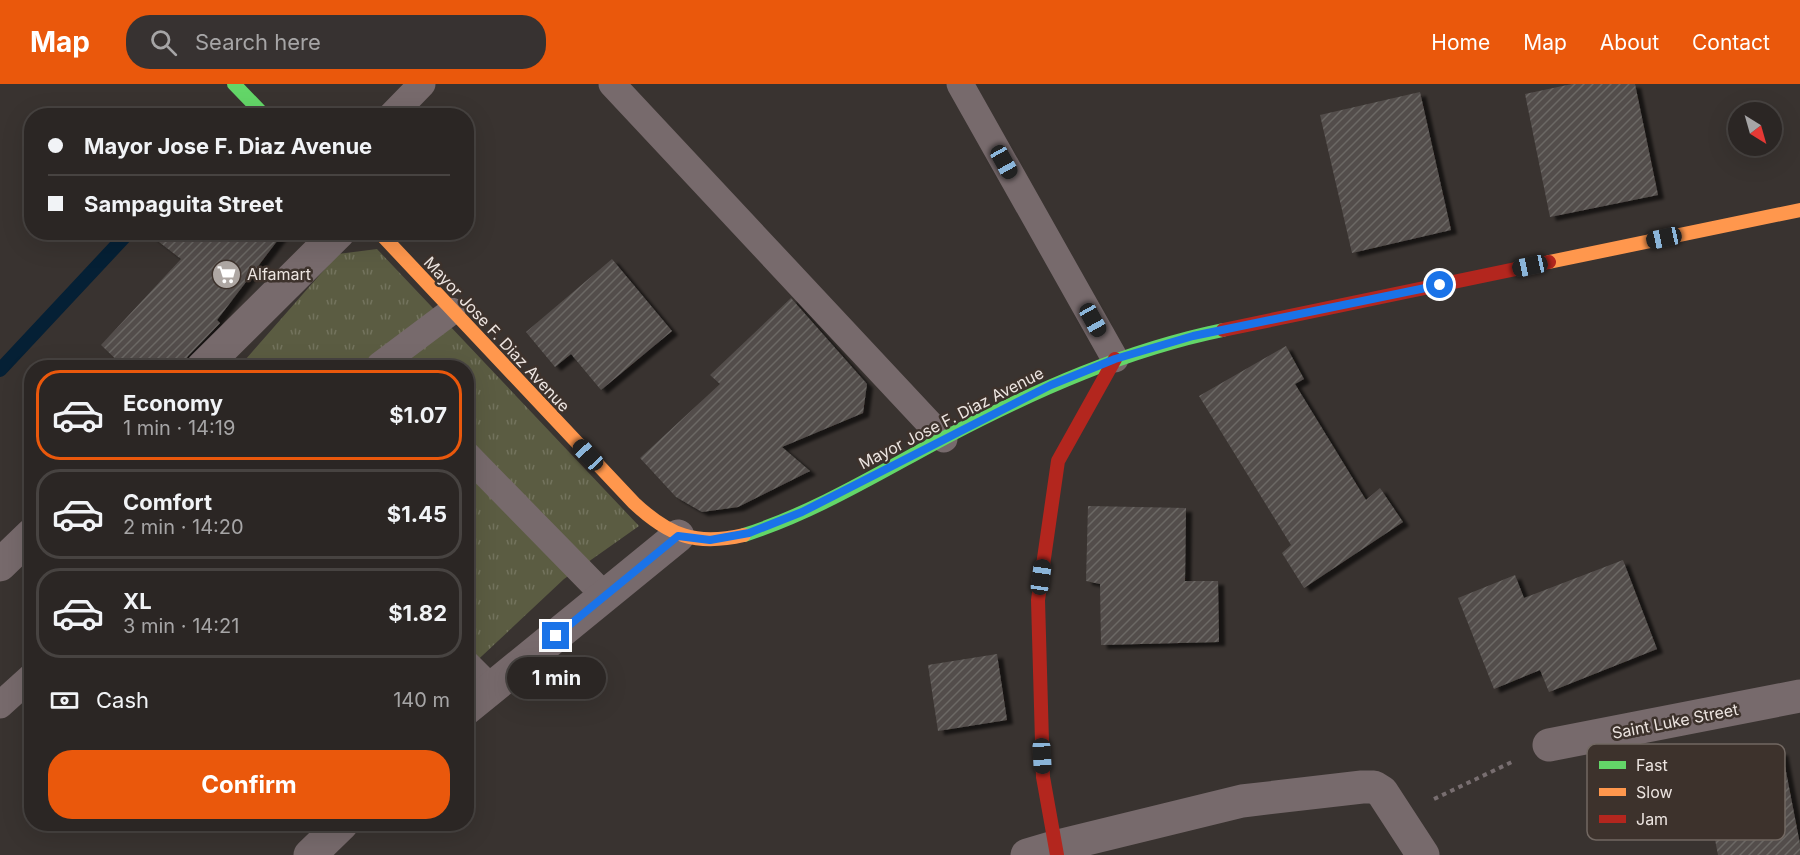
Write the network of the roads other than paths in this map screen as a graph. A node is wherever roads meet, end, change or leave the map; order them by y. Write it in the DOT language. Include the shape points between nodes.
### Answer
graph roads {
  1 [pos="234,84"];
  2 [pos="422,84"];
  3 [pos="612,84"];
  4 [pos="960,84"];
  5 [pos="257,108"];
  6 [pos="400,108"];
  7 [pos="1800,210"];
  8 [pos="331,240"];
  9 [pos="386,240"];
  10 [pos="452,310"];
  11 [pos="1115,359"];
  12 [pos="210,360"];
  13 [pos="388,360"];
  14 [pos="944,439"];
  15 [pos="474,462"];
  16 [pos="678,536"];
  17 [pos="24,542"];
  18 [pos="0,565"];
  19 [pos="605,596"];
  20 [pos="474,671"];
  21 [pos="24,683"];
  22 [pos="491,688"];
  23 [pos="1800,696"];
  24 [pos="474,702"];
  25 [pos="0,705"];
  26 [pos="1550,745"];
  27 [pos="335,831"];
  28 [pos="1046,852"];
  29 [pos="310,855"];
  30 [pos="1424,855"];
  1 -- 5 [label="main road"];
  2 -- 6 [label="lane"];
  3 -- 14 [label="lane"];
  4 -- 11 [label="lane"];
  7 -- 11 [label="main road, Mayor Jose F. Diaz Avenue" via="1193,336"];
  8 -- 12 [label="street"];
  9 -- 10 [label="main road, Mayor Jose F. Diaz Avenue"];
  10 -- 13 [label="lane"];
  10 -- 16 [label="main road, Mayor Jose F. Diaz Avenue" via="634,503 656,524"];
  11 -- 14 [label="main road, Mayor Jose F. Diaz Avenue" via="1051,385"];
  11 -- 28 [label="main road" via="1058,461 1038,600"];
  14 -- 16 [label="main road, Mayor Jose F. Diaz Avenue" via="802,512 749,533 710,540"];
  15 -- 19 [label="lane"];
  16 -- 19 [label="street"];
  17 -- 18 [label="street"];
  19 -- 22 [label="street"];
  20 -- 22 [label="lane"];
  21 -- 25 [label="lane"];
  22 -- 24 [label="street"];
  23 -- 26 [label="street, Saint Luke Street"];
  27 -- 29 [label="street"];
  28 -- 30 [label="street" via="1242,801 1374,787 1382,792"];
}
